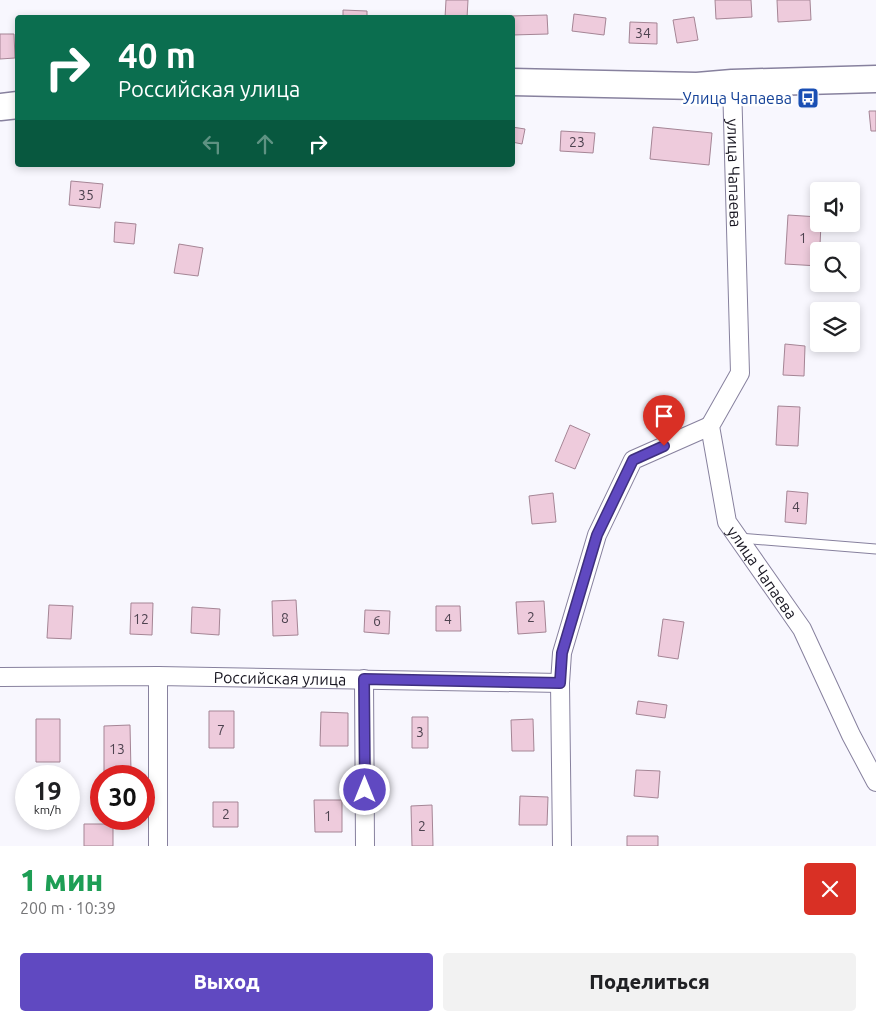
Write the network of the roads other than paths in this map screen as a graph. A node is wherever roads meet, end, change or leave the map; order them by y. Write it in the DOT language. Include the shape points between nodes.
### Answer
graph roads {
  1 [pos="876,79"];
  2 [pos="515,82"];
  3 [pos="732,83"];
  4 [pos="15,105"];
  5 [pos="0,107"];
  6 [pos="710,426"];
  7 [pos="739,538"];
  8 [pos="876,549"];
  9 [pos="158,676"];
  10 [pos="0,677"];
  11 [pos="364,679"];
  12 [pos="560,683"];
  13 [pos="876,782"];
  14 [pos="158,846"];
  15 [pos="365,846"];
  16 [pos="562,846"];
  1 -- 3 [label="street"];
  2 -- 3 [label="street" via="697,86"];
  3 -- 6 [label="street, улица Чапаева" via="740,373"];
  4 -- 5 [label="street"];
  6 -- 7 [label="street, улица Чапаева" via="727,522"];
  6 -- 12 [label="street" via="633,460 597,535 562,653"];
  7 -- 8 [label="lane"];
  7 -- 13 [label="street, улица Чапаева" via="802,629"];
  9 -- 10 [label="street, Российская улица"];
  9 -- 11 [label="street, Российская улица"];
  9 -- 14 [label="street"];
  11 -- 12 [label="street, Российская улица"];
  11 -- 15 [label="street"];
  12 -- 16 [label="street"];
}
